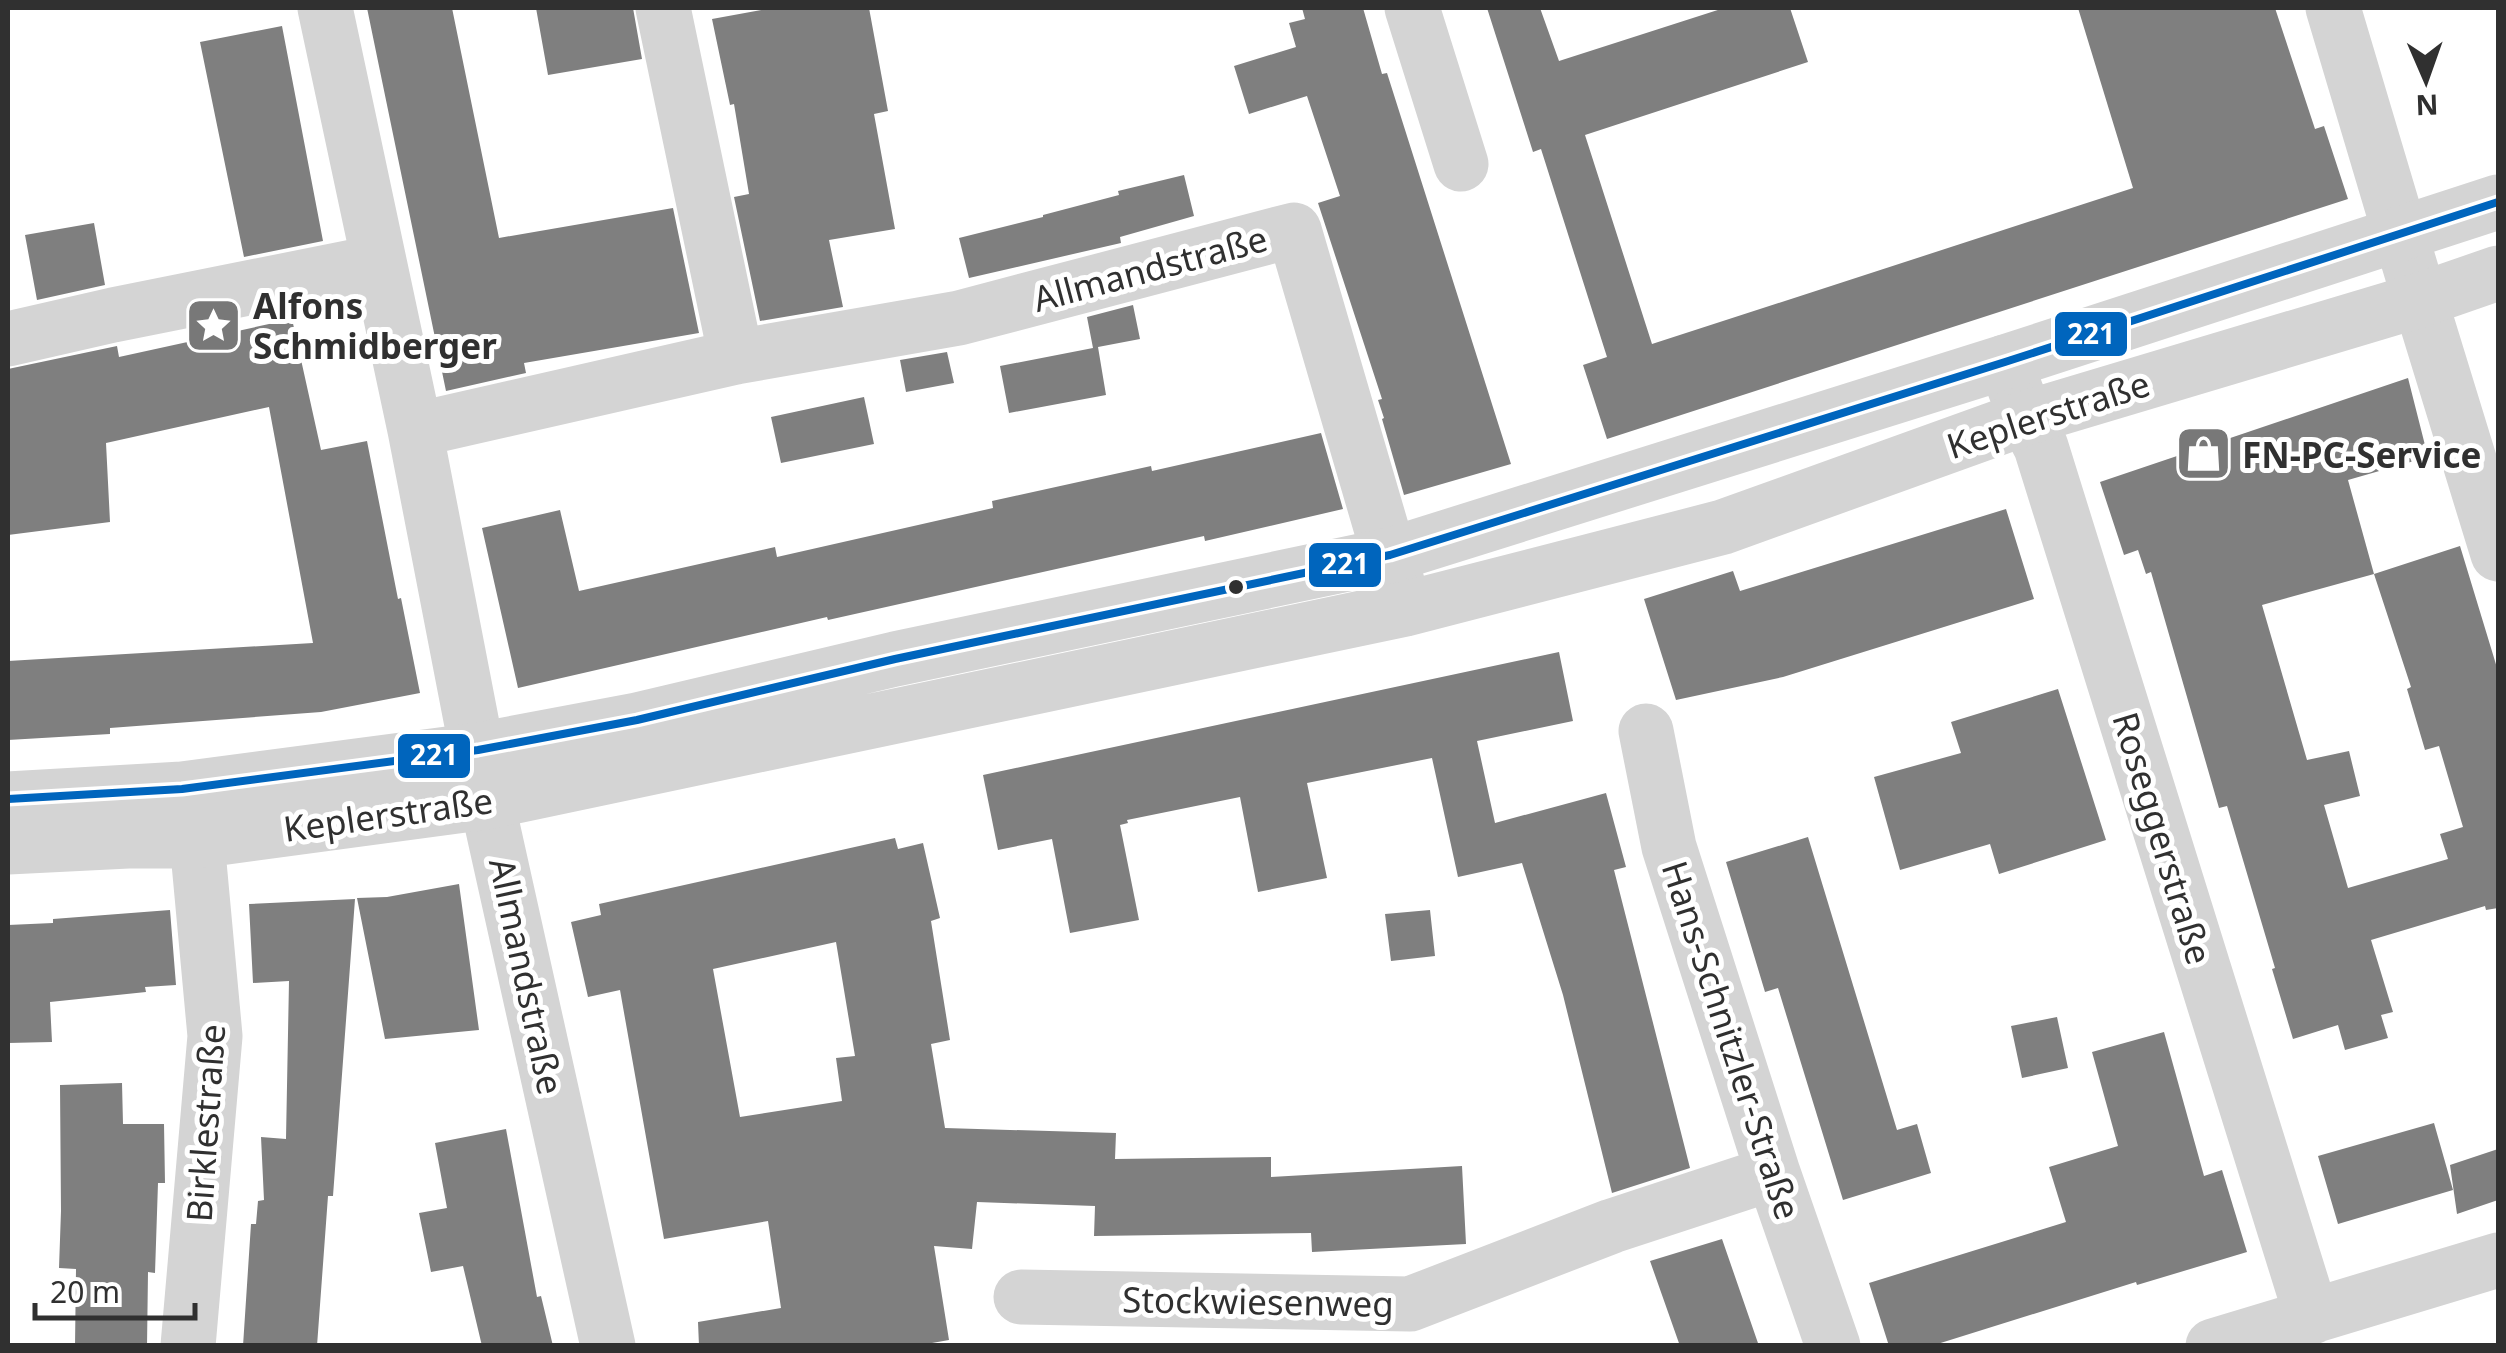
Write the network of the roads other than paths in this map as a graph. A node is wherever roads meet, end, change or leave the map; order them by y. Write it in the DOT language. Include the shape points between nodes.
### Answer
graph roads {
  1 [pos="325,8"];
  2 [pos="663,8"];
  3 [pos="1412,8"];
  4 [pos="2333,8"];
  5 [pos="1462,164"];
  6 [pos="2498,202"];
  7 [pos="2401,234"];
  8 [pos="378,262"];
  9 [pos="2498,273"];
  10 [pos="2420,300"];
  11 [pos="8,340"];
  12 [pos="736,358"];
  13 [pos="2005,362"];
  14 [pos="2026,418"];
  15 [pos="415,430"];
  16 [pos="2498,554"];
  17 [pos="1390,555"];
  18 [pos="1404,609"];
  19 [pos="1646,731"];
  20 [pos="483,776"];
  21 [pos="8,799"];
  22 [pos="197,841"];
  23 [pos="8,846"];
  24 [pos="1773,1173"];
  25 [pos="2498,1260"];
  26 [pos="1021,1297"];
  27 [pos="2312,1317"];
  28 [pos="188,1346"];
  29 [pos="608,1346"];
  30 [pos="1832,1346"];
  31 [pos="2214,1346"];
  1 -- 8 [label="street, Allmandstraße"];
  2 -- 12 [label="street"];
  3 -- 5 [label="street"];
  4 -- 7 [label="street"];
  6 -- 7 [label="street, Keplerstraße"];
  7 -- 10 [label="street"];
  7 -- 13 [label="street, Keplerstraße"];
  8 -- 11 [label="street"];
  8 -- 15 [label="street, Allmandstraße"];
  9 -- 10 [label="street, Keplerstraße"];
  10 -- 14 [label="street, Keplerstraße"];
  10 -- 16 [label="street"];
  12 -- 15 [label="street, Allmandstraße"];
  12 -- 17 [label="street, Allmandstraße" via="959,318 1294,230"];
  13 -- 14 [label="street, Roseggerstraße"];
  13 -- 17 [label="street, Keplerstraße"];
  14 -- 18 [label="street, Keplerstraße" via="1723,526"];
  14 -- 27 [label="street, Roseggerstraße" via="2041,447"];
  15 -- 20 [label="street, Allmandstraße"];
  17 -- 18 [label="street, Allmandstraße"];
  17 -- 20 [label="street, Keplerstraße" via="637,720"];
  18 -- 20 [label="street, Keplerstraße"];
  19 -- 24 [label="street, Hans-Schnitzler-Straße" via="1670,847"];
  20 -- 21 [label="street, Keplerstraße"];
  20 -- 22 [label="street, Keplerstraße"];
  20 -- 29 [label="street, Allmandstraße"];
  22 -- 23 [label="street, Keplerstraße"];
  22 -- 28 [label="street, Birklestraße" via="215,1036"];
  24 -- 26 [label="street, Stockwiesenweg" via="1410,1304"];
  24 -- 30 [label="street, Hans-Schnitzler-Straße"];
  25 -- 27 [label="street"];
  27 -- 31 [label="street"];
}
